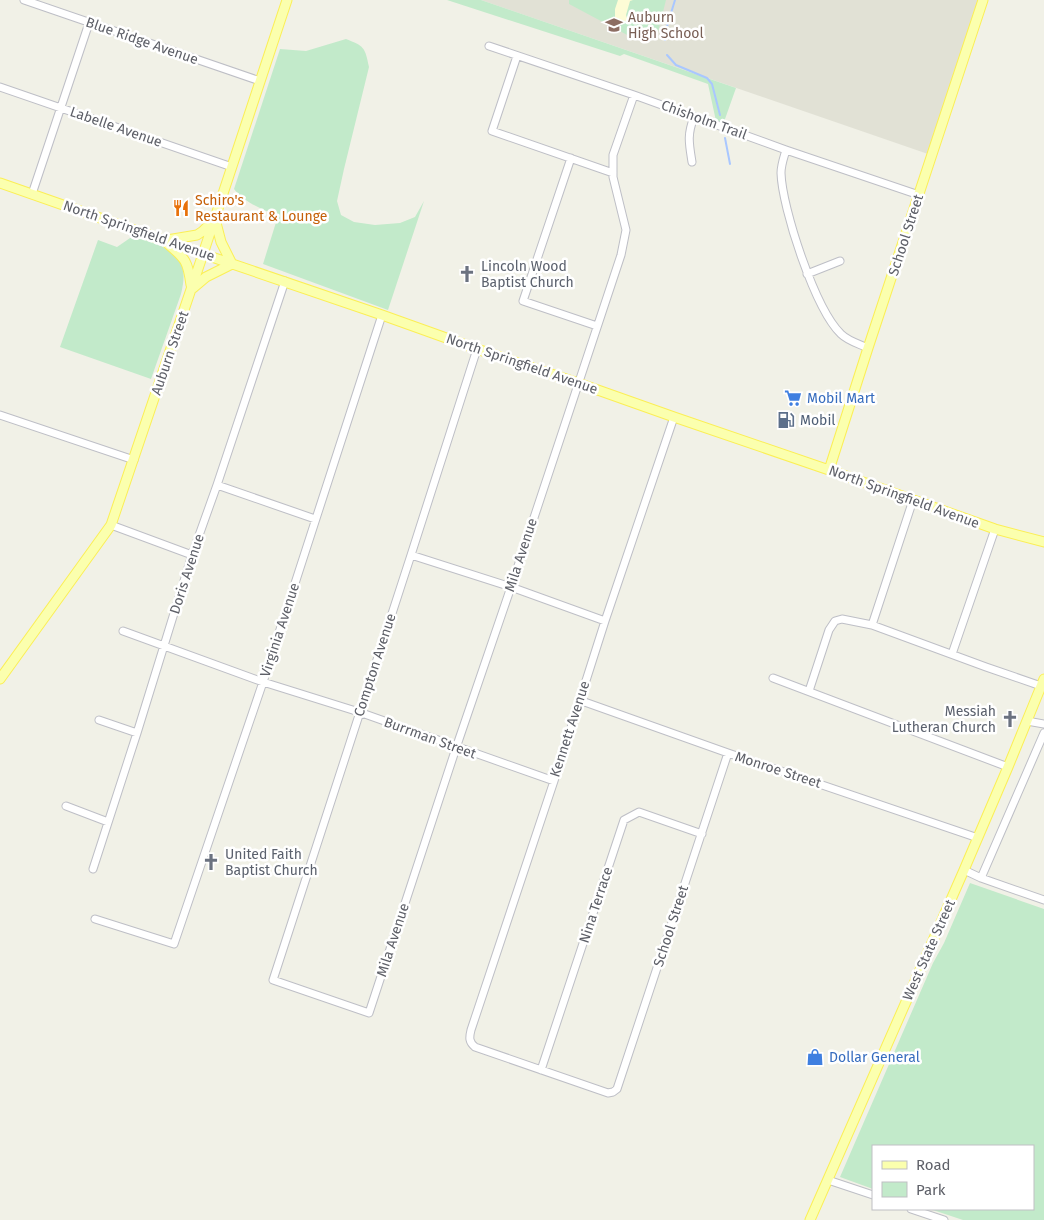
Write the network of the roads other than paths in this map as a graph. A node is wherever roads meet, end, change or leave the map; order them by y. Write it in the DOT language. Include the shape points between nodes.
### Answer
graph roads {
  1 [pos="24,0"];
  2 [pos="287,0"];
  3 [pos="983,0"];
  4 [pos="89,23"];
  5 [pos="489,46"];
  6 [pos="517,56"];
  7 [pos="260,81"];
  8 [pos="0,87"];
  9 [pos="634,95"];
  10 [pos="61,108"];
  11 [pos="694,117"];
  12 [pos="786,150"];
  13 [pos="571,158"];
  14 [pos="692,162"];
  15 [pos="232,167"];
  16 [pos="613,173"];
  17 [pos="0,183"];
  18 [pos="32,194"];
  19 [pos="919,195"];
  20 [pos="215,219"];
  21 [pos="164,240"];
  22 [pos="203,254"];
  23 [pos="840,261"];
  24 [pos="232,264"];
  25 [pos="808,274"];
  26 [pos="285,281"];
  27 [pos="192,289"];
  28 [pos="382,315"];
  29 [pos="597,326"];
  30 [pos="868,348"];
  31 [pos="477,349"];
  32 [pos="578,383"];
  33 [pos="0,415"];
  34 [pos="674,417"];
  35 [pos="134,460"];
  36 [pos="829,470"];
  37 [pos="217,485"];
  38 [pos="913,500"];
  39 [pos="315,519"];
  40 [pos="111,525"];
  41 [pos="995,529"];
  42 [pos="1044,542"];
  43 [pos="192,555"];
  44 [pos="412,555"];
  45 [pos="511,587"];
  46 [pos="605,621"];
  47 [pos="872,625"];
  48 [pos="122,631"];
  49 [pos="164,645"];
  50 [pos="952,654"];
  51 [pos="773,678"];
  52 [pos="0,679"];
  53 [pos="264,682"];
  54 [pos="1042,682"];
  55 [pos="809,691"];
  56 [pos="579,700"];
  57 [pos="360,712"];
  58 [pos="99,720"];
  59 [pos="1027,721"];
  60 [pos="1044,724"];
  61 [pos="137,733"];
  62 [pos="1044,733"];
  63 [pos="456,748"];
  64 [pos="728,753"];
  65 [pos="1008,767"];
  66 [pos="554,782"];
  67 [pos="66,806"];
  68 [pos="108,822"];
  69 [pos="702,834"];
  70 [pos="978,838"];
  71 [pos="93,869"];
  72 [pos="964,870"];
  73 [pos="981,878"];
  74 [pos="1044,900"];
  75 [pos="96,919"];
  76 [pos="369,1013"];
  77 [pos="541,1070"];
  78 [pos="828,1180"];
  79 [pos="872,1196"];
  80 [pos="914,1210"];
  81 [pos="810,1220"];
  82 [pos="944,1220"];
  1 -- 4 [label="street, Blue Ridge Avenue"];
  2 -- 7 [label="main road, Auburn Street"];
  3 -- 19 [label="main road, School Street"];
  4 -- 7 [label="street, Blue Ridge Avenue"];
  4 -- 10 [label="street"];
  5 -- 6 [label="street, Chisholm Trail"];
  6 -- 9 [label="street, Chisholm Trail"];
  6 -- 13 [label="street" via="492,131"];
  7 -- 15 [label="main road, Auburn Street"];
  8 -- 10 [label="street, Labelle Avenue"];
  9 -- 11 [label="street, Chisholm Trail"];
  9 -- 16 [label="street, Mila Avenue" via="613,155"];
  10 -- 15 [label="street, Labelle Avenue"];
  10 -- 18 [label="street"];
  11 -- 12 [label="street, Chisholm Trail"];
  11 -- 14 [label="street" via="689,140"];
  12 -- 19 [label="street, Chisholm Trail"];
  12 -- 25 [label="street" via="781,172 783,187 789,217"];
  13 -- 16 [label="street"];
  13 -- 29 [label="street" via="523,301"];
  15 -- 20 [label="main road, Auburn Street"];
  16 -- 29 [label="street, Mila Avenue" via="626,230"];
  17 -- 18 [label="main road, North Springfield Avenue"];
  18 -- 21 [label="main road, North Springfield Avenue"];
  19 -- 30 [label="main road, School Street"];
  20 -- 21 [label="main road" via="197,235"];
  20 -- 22 [label="main road, Auburn Street"];
  20 -- 24 [label="main road" via="221,242"];
  21 -- 22 [label="main road, North Springfield Avenue"];
  21 -- 27 [label="main road" via="185,259"];
  22 -- 24 [label="main road, North Springfield Avenue"];
  22 -- 27 [label="main road, Auburn Street"];
  23 -- 25 [label="street"];
  24 -- 26 [label="main road, North Springfield Avenue"];
  24 -- 27 [label="main road" via="206,276"];
  25 -- 30 [label="street" via="828,317 840,333"];
  26 -- 28 [label="main road, North Springfield Avenue"];
  26 -- 37 [label="street, Doris Avenue"];
  27 -- 35 [label="main road, Auburn Street"];
  28 -- 31 [label="main road, North Springfield Avenue"];
  28 -- 39 [label="street, Virginia Avenue"];
  29 -- 32 [label="street, Mila Avenue"];
  30 -- 36 [label="main road, School Street"];
  31 -- 32 [label="main road, North Springfield Avenue"];
  31 -- 44 [label="street, Compton Avenue"];
  32 -- 34 [label="main road, North Springfield Avenue"];
  32 -- 45 [label="street, Mila Avenue"];
  33 -- 35 [label="street"];
  34 -- 36 [label="main road, North Springfield Avenue"];
  34 -- 46 [label="street, Kennett Avenue"];
  35 -- 40 [label="main road, Auburn Street"];
  36 -- 38 [label="main road, North Springfield Avenue"];
  37 -- 39 [label="street"];
  37 -- 43 [label="street, Doris Avenue"];
  38 -- 41 [label="main road, North Springfield Avenue"];
  38 -- 47 [label="street"];
  39 -- 53 [label="street, Virginia Avenue"];
  40 -- 43 [label="street"];
  40 -- 52 [label="main road, Auburn Street"];
  41 -- 42 [label="main road, North Springfield Avenue"];
  41 -- 50 [label="street"];
  43 -- 49 [label="street, Doris Avenue"];
  44 -- 45 [label="street"];
  44 -- 57 [label="street, Compton Avenue"];
  45 -- 46 [label="street"];
  45 -- 63 [label="street, Mila Avenue"];
  46 -- 56 [label="street, Kennett Avenue"];
  47 -- 50 [label="street"];
  47 -- 55 [label="street" via="842,619 835,621"];
  48 -- 49 [label="street, Burrman Street"];
  49 -- 53 [label="street, Burrman Street"];
  49 -- 61 [label="street, Doris Avenue"];
  50 -- 54 [label="street"];
  51 -- 55 [label="street"];
  53 -- 57 [label="street, Burrman Street"];
  53 -- 75 [label="street, Virginia Avenue" via="174,944"];
  54 -- 59 [label="main road, West State Street"];
  55 -- 65 [label="street"];
  56 -- 64 [label="street, Monroe Street"];
  56 -- 66 [label="street, Kennett Avenue"];
  57 -- 63 [label="street, Burrman Street"];
  57 -- 76 [label="street, Compton Avenue" via="272,980"];
  58 -- 61 [label="street"];
  59 -- 60 [label="street"];
  59 -- 65 [label="main road, West State Street"];
  61 -- 68 [label="street, Doris Avenue"];
  62 -- 73 [label="street"];
  63 -- 66 [label="street, Burrman Street"];
  63 -- 76 [label="street, Mila Avenue"];
  64 -- 69 [label="street, School Street"];
  64 -- 70 [label="street, Monroe Street"];
  65 -- 70 [label="main road, West State Street"];
  66 -- 77 [label="street, Kennett Avenue" via="470,1037 475,1047"];
  67 -- 68 [label="street"];
  68 -- 71 [label="street, Doris Avenue"];
  69 -- 77 [label="street, Nina Terrace" via="639,812 624,820"];
  69 -- 77 [label="street, School Street" via="617,1089 608,1093"];
  70 -- 72 [label="main road, West State Street"];
  72 -- 73 [label="street"];
  72 -- 78 [label="main road, West State Street"];
  73 -- 74 [label="street"];
  78 -- 79 [label="street"];
  78 -- 81 [label="main road, West State Street"];
  80 -- 82 [label="street"];
}
